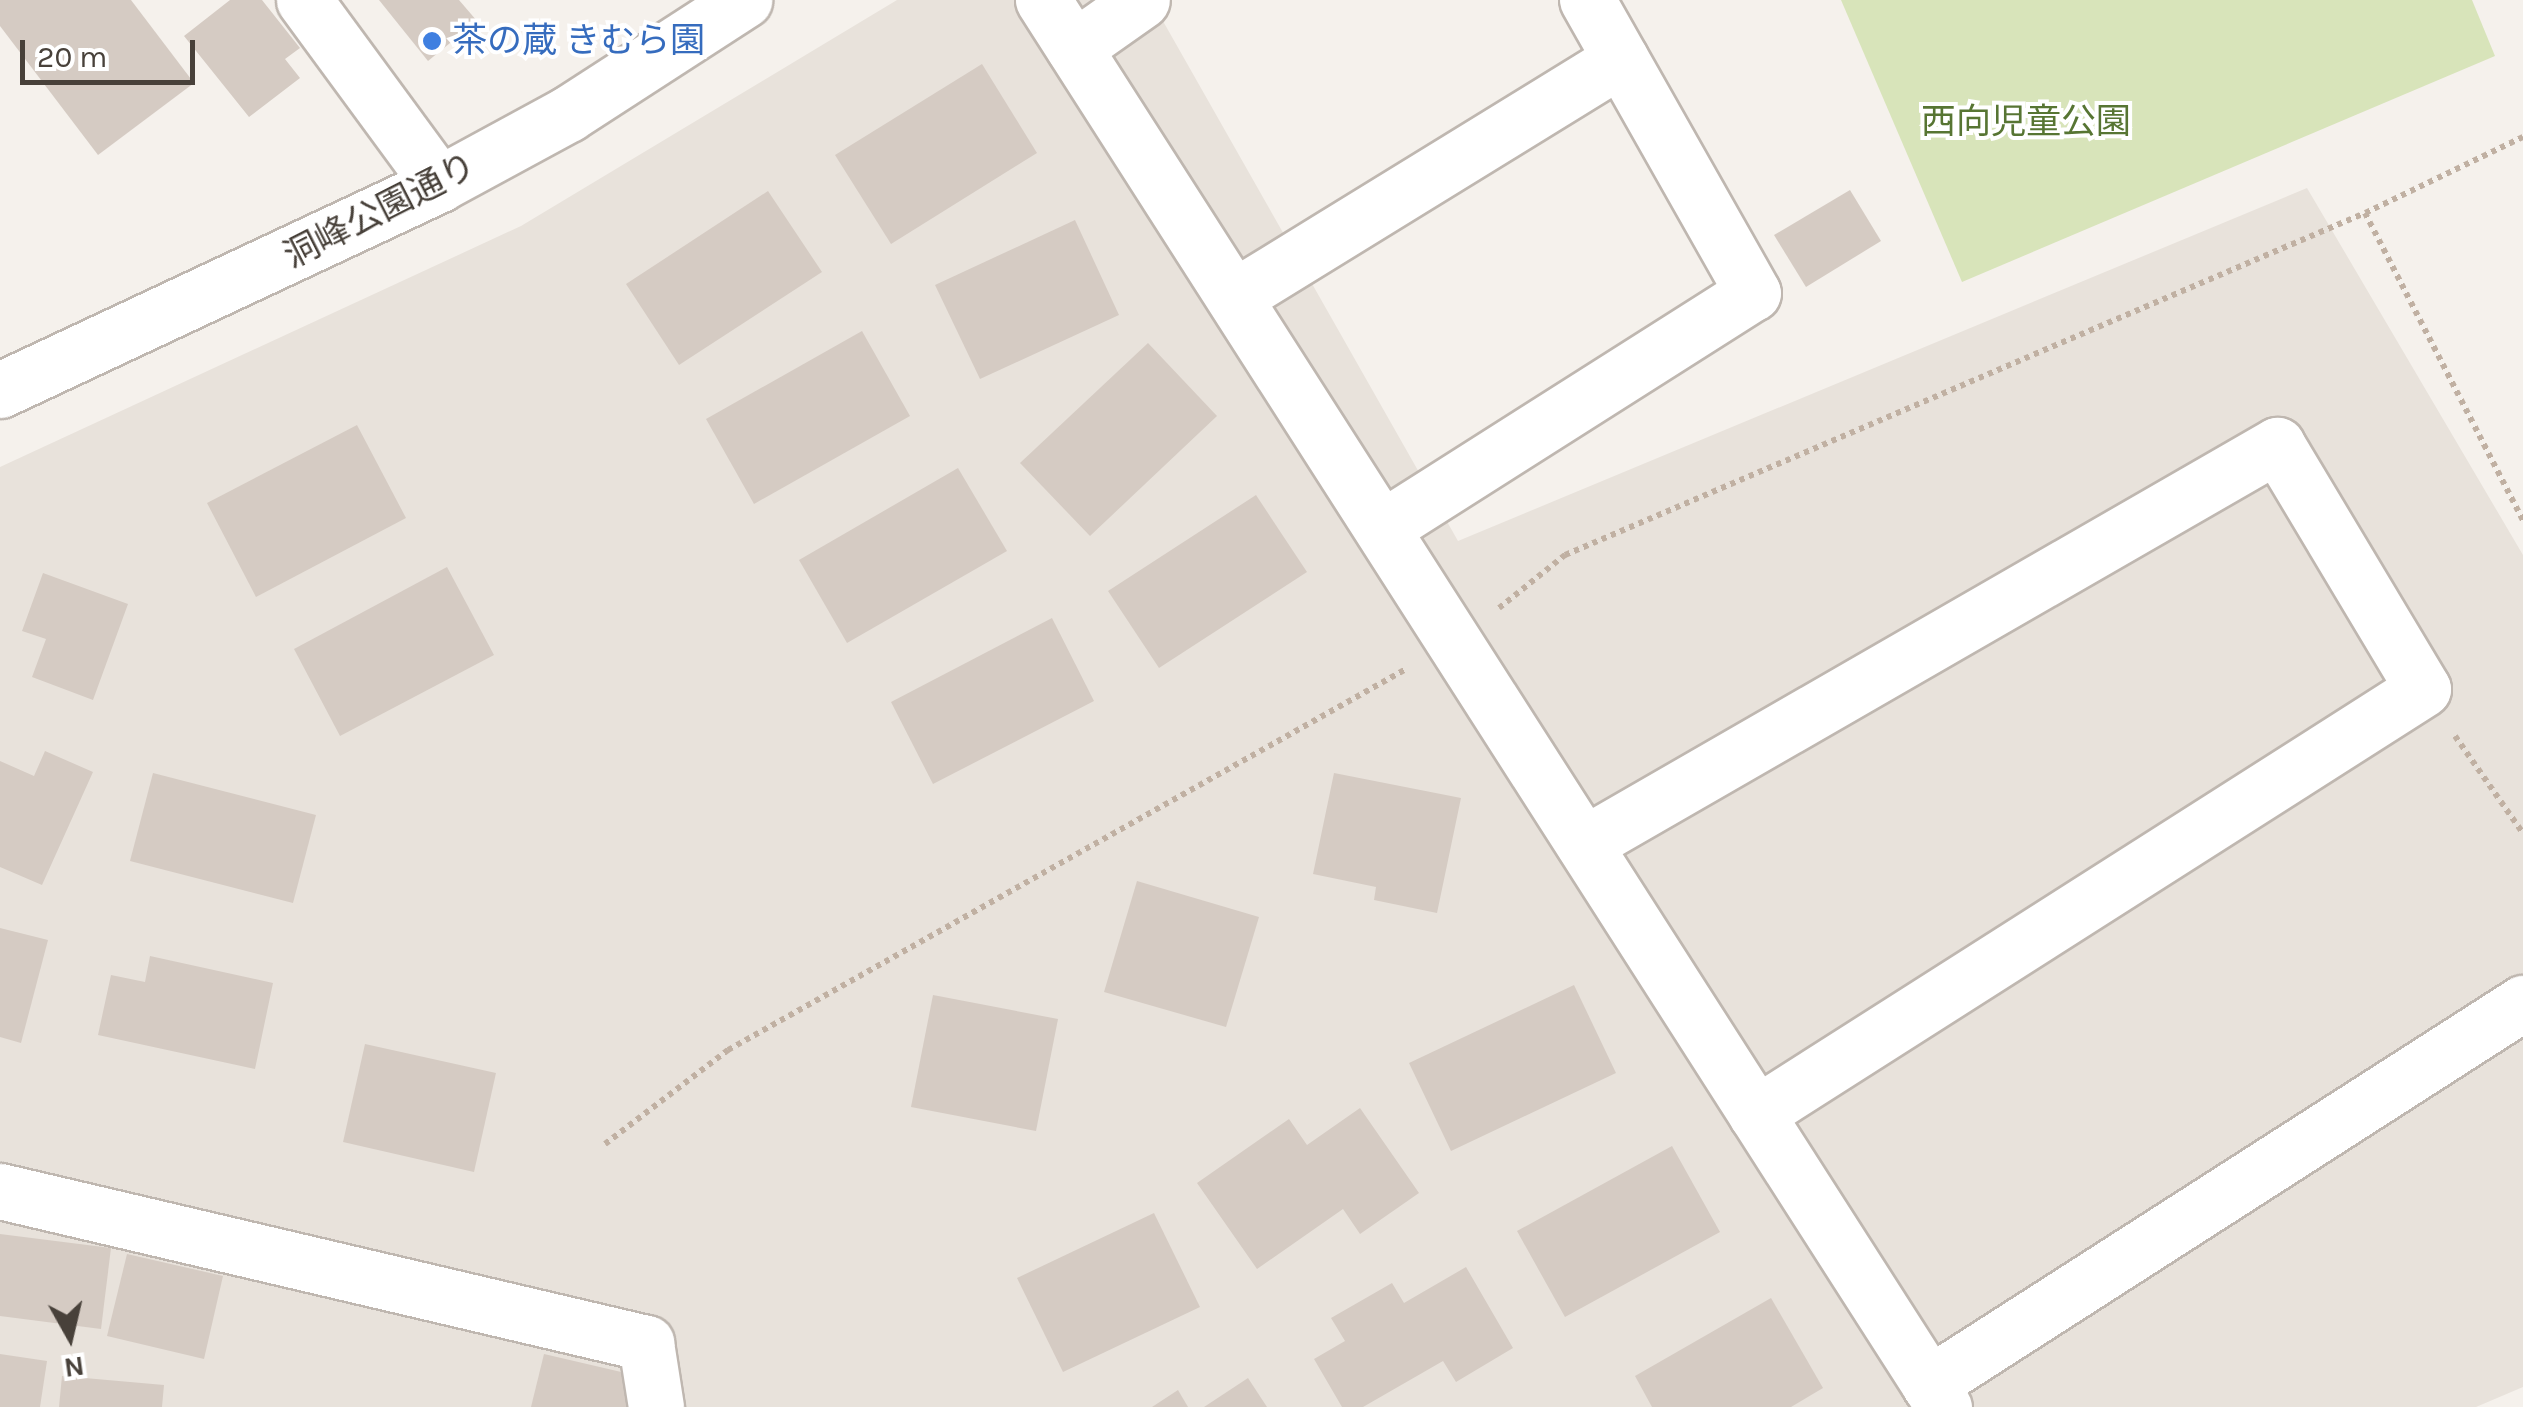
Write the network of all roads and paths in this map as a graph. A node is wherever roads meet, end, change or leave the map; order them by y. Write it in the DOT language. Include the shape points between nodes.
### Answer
graph roads {
  1 [pos="304,0"];
  2 [pos="744,0"];
  3 [pos="1043,0"];
  4 [pos="1142,0"];
  5 [pos="1587,0"];
  6 [pos="1074,48"];
  7 [pos="1621,60"];
  8 [pos="2523,138"];
  9 [pos="440,184"];
  10 [pos="1234,297"];
  11 [pos="0,390"];
  12 [pos="2523,521"];
  13 [pos="1382,528"];
  14 [pos="2423,688"];
  15 [pos="2523,833"];
  16 [pos="1584,844"];
  17 [pos="2523,1003"];
  18 [pos="1756,1114"];
  19 [pos="0,1191"];
  20 [pos="1937,1396"];
  21 [pos="656,1407"];
  1 -- 9 [label="street"];
  2 -- 9 [label="street, 洞峰公園通り" via="568,114"];
  3 -- 6 [label="street"];
  4 -- 6 [label="street"];
  5 -- 7 [label="street"];
  6 -- 10 [label="street"];
  7 -- 10 [label="street"];
  7 -- 13 [label="street" via="1753,293"];
  8 -- 12 [label="path" via="2365,213"];
  9 -- 11 [label="street, 洞峰公園通り"];
  10 -- 13 [label="street"];
  13 -- 16 [label="street"];
  14 -- 15 [label="path"];
  14 -- 16 [label="street" via="2276,445"];
  14 -- 18 [label="street"];
  16 -- 18 [label="street"];
  17 -- 20 [label="street"];
  18 -- 20 [label="street"];
  19 -- 21 [label="street" via="646,1343"];
}
